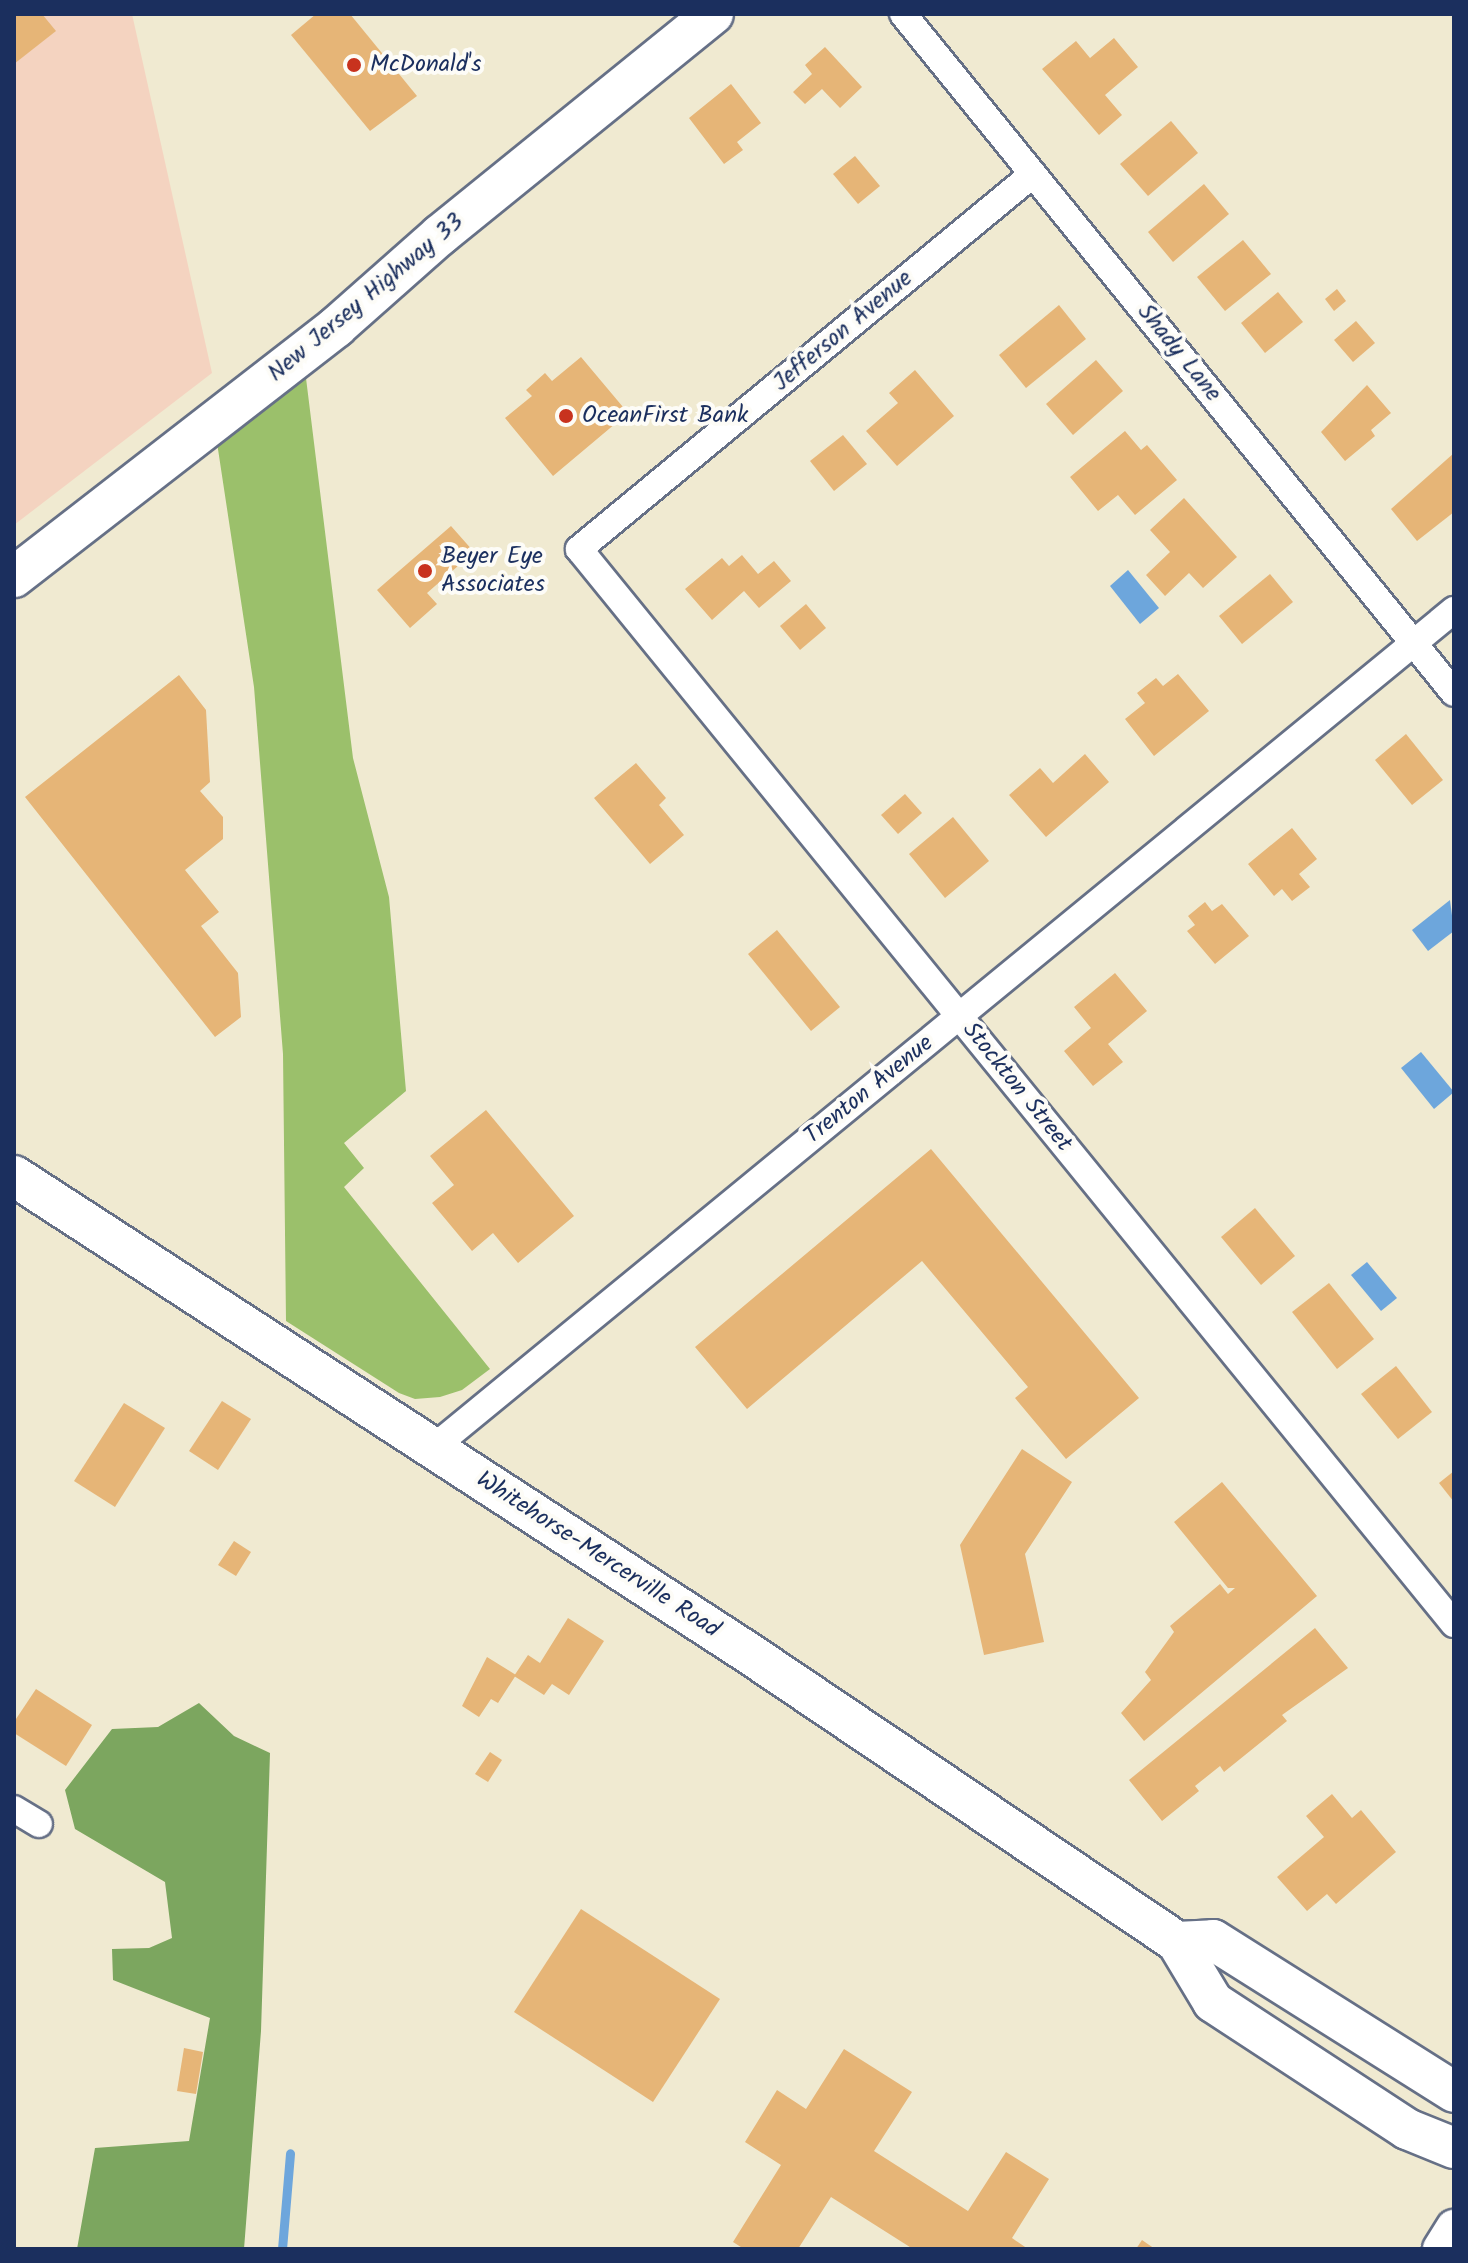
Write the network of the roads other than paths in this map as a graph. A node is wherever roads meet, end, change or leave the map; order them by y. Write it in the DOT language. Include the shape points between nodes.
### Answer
graph roads {
  1 [pos="713,14"];
  2 [pos="903,14"];
  3 [pos="1033,174"];
  4 [pos="579,549"];
  5 [pos="14,577"];
  6 [pos="1454,610"];
  7 [pos="1414,643"];
  8 [pos="1454,693"];
  9 [pos="959,1016"];
  10 [pos="14,1176"];
  11 [pos="433,1448"];
  12 [pos="1454,1624"];
  13 [pos="14,1809"];
  14 [pos="39,1824"];
  15 [pos="1177,1942"];
  16 [pos="1454,2092"];
  17 [pos="1454,2148"];
  18 [pos="1454,2228"];
  19 [pos="1441,2249"];
  1 -- 5 [label="main road, New Jersey Highway 33" via="336,327"];
  2 -- 3 [label="street, Shady Lane"];
  3 -- 4 [label="street, Jefferson Avenue"];
  3 -- 7 [label="street, Shady Lane"];
  4 -- 9 [label="street, Stockton Street"];
  6 -- 7 [label="street, Trenton Avenue"];
  7 -- 8 [label="street, Shady Lane"];
  7 -- 9 [label="street, Trenton Avenue"];
  9 -- 11 [label="street, Trenton Avenue"];
  9 -- 12 [label="street, Stockton Street"];
  10 -- 11 [label="main road, Whitehorse-Mercerville Road"];
  11 -- 15 [label="main road, Whitehorse-Mercerville Road"];
  13 -- 14 [label="street"];
  15 -- 16 [label="main road" via="1213,1940"];
  15 -- 17 [label="main road, Whitehorse-Mercerville Road" via="1213,2002 1407,2129"];
  18 -- 19 [label="street"];
}
